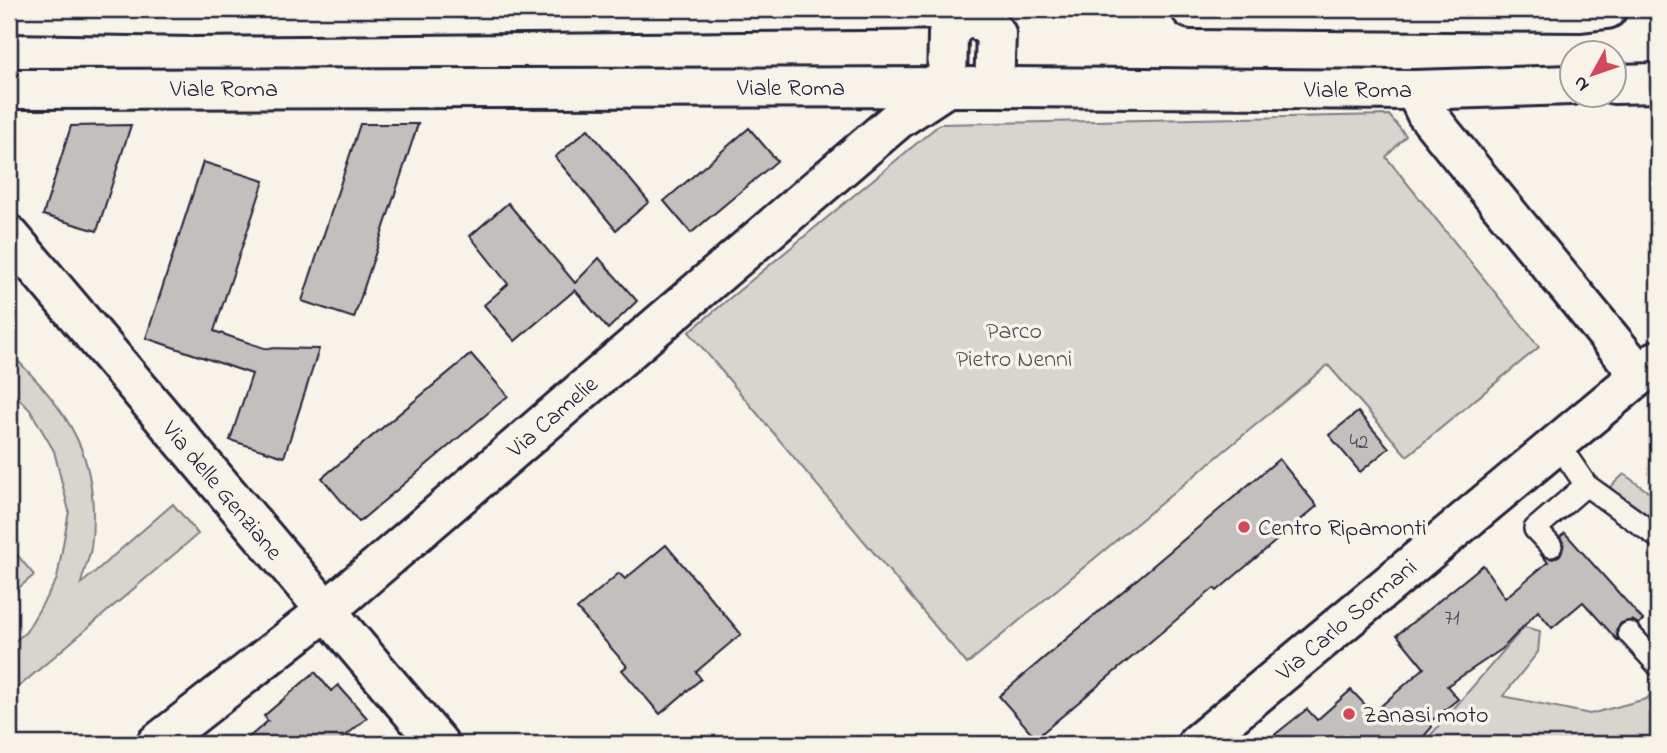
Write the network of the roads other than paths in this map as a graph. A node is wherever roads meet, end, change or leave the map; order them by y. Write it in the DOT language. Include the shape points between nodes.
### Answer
graph roads {
  1 [pos="970,9"];
  2 [pos="1191,9"];
  3 [pos="1607,9"];
  4 [pos="193,12"];
  5 [pos="9,13"];
  6 [pos="1658,83"];
  7 [pos="1628,84"];
  8 [pos="1558,85"];
  9 [pos="994,86"];
  10 [pos="947,87"];
  11 [pos="9,89"];
  12 [pos="1415,90"];
  13 [pos="9,235"];
  14 [pos="1649,367"];
  15 [pos="1558,444"];
  16 [pos="1586,485"];
  17 [pos="1658,537"];
  18 [pos="1551,546"];
  19 [pos="327,610"];
  20 [pos="1629,633"];
  21 [pos="1658,665"];
  22 [pos="156,744"];
  23 [pos="439,744"];
  24 [pos="1197,744"];
  1 -- 4 [label="street"];
  1 -- 9 [label="street" via="996,34"];
  1 -- 10 [label="street" via="948,34"];
  2 -- 3 [label="street"];
  4 -- 5 [label="street"];
  6 -- 7 [label="street"];
  8 -- 12 [label="street, Viale Roma"];
  9 -- 10 [label="street, Viale Roma"];
  9 -- 12 [label="street, Viale Roma"];
  10 -- 11 [label="street, Viale Roma"];
  10 -- 19 [label="street, Via Camelie" via="897,120"];
  12 -- 14 [label="street" via="1426,113 1459,154"];
  13 -- 19 [label="street, Via delle Genziane"];
  14 -- 15 [label="street, Via Carlo Sormani"];
  15 -- 16 [label="lane"];
  15 -- 24 [label="street, Via Carlo Sormani"];
  16 -- 17 [label="lane"];
  16 -- 18 [label="lane" via="1535,529"];
  19 -- 22 [label="street, Via Camelie"];
  19 -- 23 [label="street, Via delle Genziane"];
  20 -- 21 [label="lane"];
}
